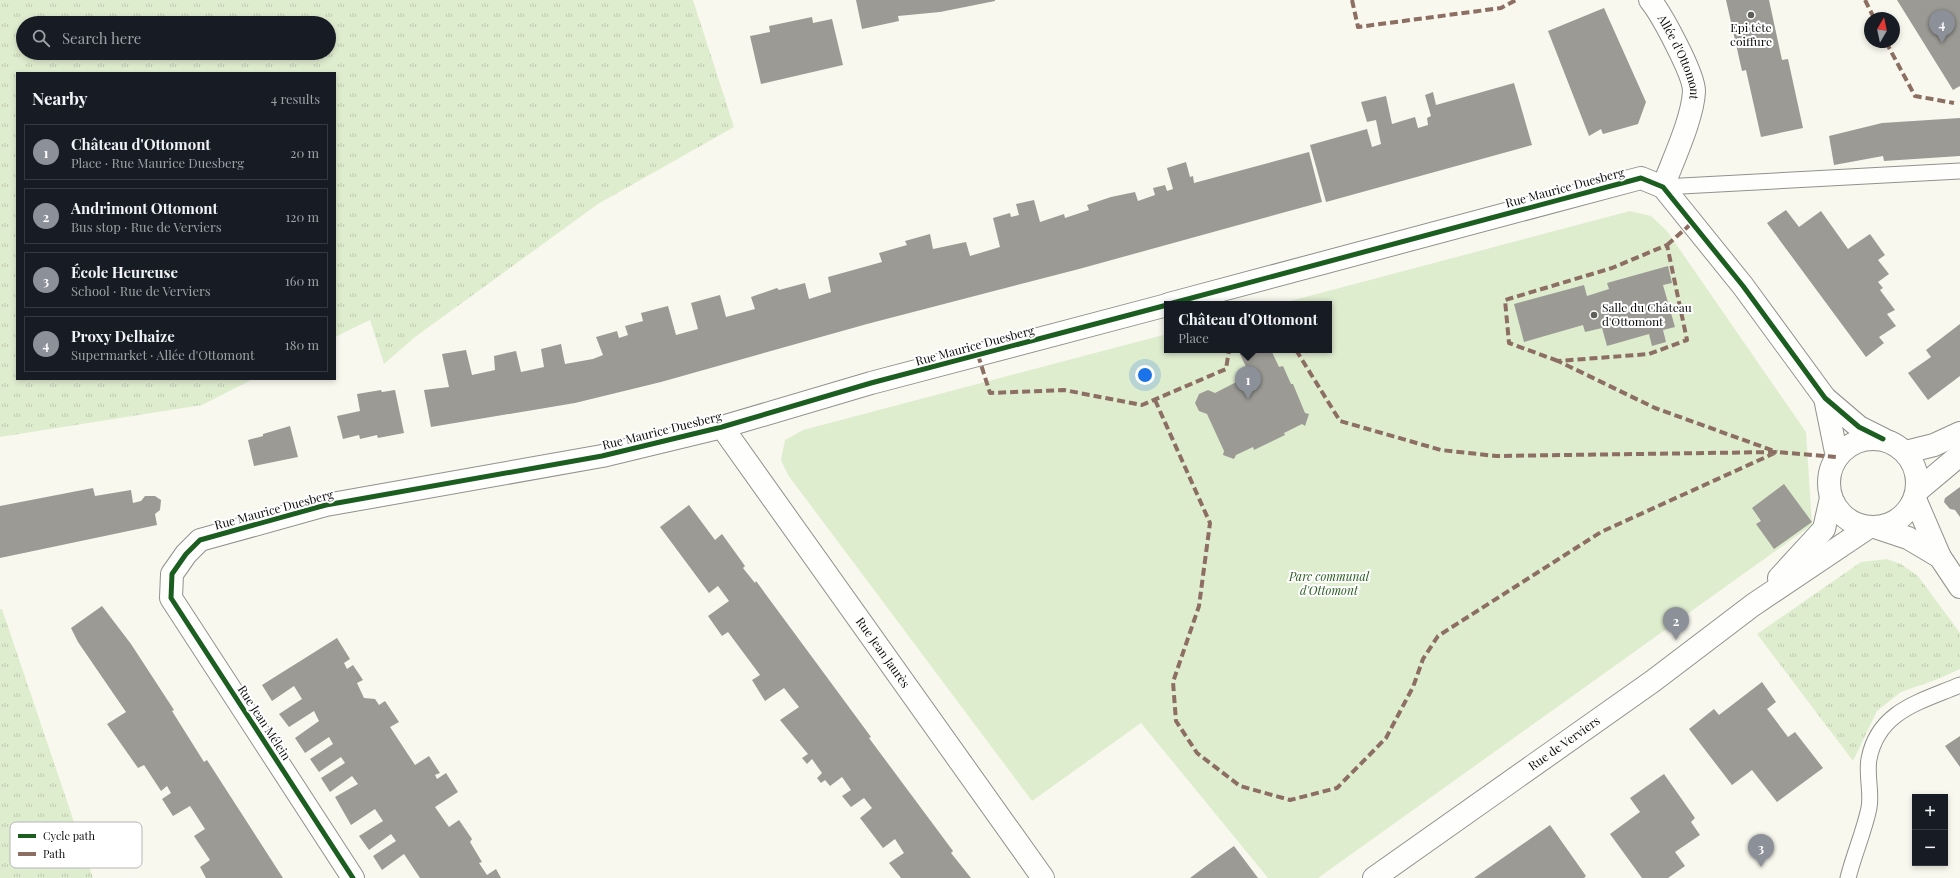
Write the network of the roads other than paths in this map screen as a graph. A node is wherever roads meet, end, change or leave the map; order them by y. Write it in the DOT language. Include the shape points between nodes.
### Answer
graph roads {
  1 [pos="1650,0"];
  2 [pos="1960,171"];
  3 [pos="1663,186"];
  4 [pos="1179,301"];
  5 [pos="1164,305"];
  6 [pos="1825,398"];
  7 [pos="722,427"];
  8 [pos="1960,433"];
  9 [pos="1883,439"];
  10 [pos="1906,452"];
  11 [pos="1960,455"];
  12 [pos="1836,457"];
  13 [pos="1916,495"];
  14 [pos="1831,498"];
  15 [pos="1872,527"];
  16 [pos="1940,557"];
  17 [pos="172,574"];
  18 [pos="1960,588"];
  19 [pos="1753,605"];
  20 [pos="1960,685"];
  21 [pos="353,878"];
  22 [pos="1043,878"];
  23 [pos="1374,878"];
  24 [pos="1848,878"];
  1 -- 3 [label="street, Allée d'Ottomont" via="1680,52 1694,89 1688,120"];
  2 -- 3 [label="lane"];
  3 -- 4 [label="street, Rue Maurice Duesberg" via="1641,178"];
  3 -- 6 [label="street" via="1743,286"];
  5 -- 7 [label="street, Rue Maurice Duesberg"];
  6 -- 9 [label="street" via="1859,427"];
  6 -- 12 [label="street"];
  7 -- 17 [label="street, Rue Maurice Duesberg" via="602,456 326,505 200,540"];
  7 -- 22 [label="street, Rue Jean Jaurès"];
  8 -- 10 [label="street" via="1934,445"];
  9 -- 10 [label="street"];
  9 -- 12 [label="street" via="1865,439 1849,445"];
  10 -- 13 [label="street" via="1914,464 1917,477"];
  11 -- 13 [label="street"];
  12 -- 14 [label="street" via="1830,469 1828,484"];
  13 -- 15 [label="street" via="1905,514 1891,524"];
  13 -- 16 [label="street"];
  14 -- 15 [label="street" via="1840,512 1853,523"];
  14 -- 19 [label="street, Rue de Verviers" via="1824,529"];
  15 -- 16 [label="street" via="1908,538"];
  15 -- 19 [label="street, Rue de Verviers"];
  16 -- 18 [label="street"];
  17 -- 21 [label="street, Rue Jean Mélein" via="171,598"];
  19 -- 23 [label="street, Rue de Verviers" via="1653,681"];
  20 -- 24 [label="lane" via="1902,710 1878,732 1869,760 1869,807"];
}
